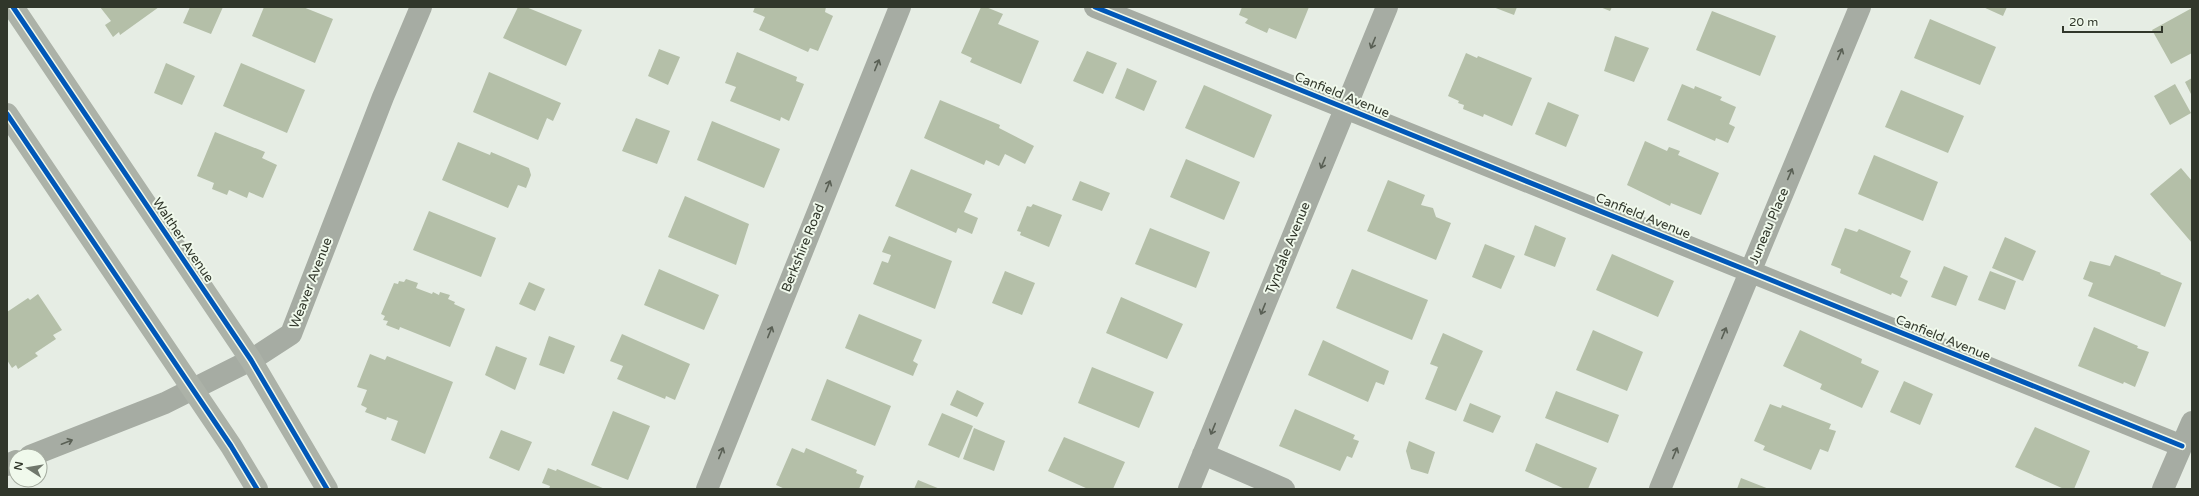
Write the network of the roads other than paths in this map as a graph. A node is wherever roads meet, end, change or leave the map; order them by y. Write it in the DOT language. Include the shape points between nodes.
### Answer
graph roads {
  1 [pos="13,7"];
  2 [pos="421,7"];
  3 [pos="900,7"];
  4 [pos="1095,7"];
  5 [pos="1388,7"];
  6 [pos="1860,7"];
  7 [pos="1346,108"];
  8 [pos="7,114"];
  9 [pos="1750,271"];
  10 [pos="251,360"];
  11 [pos="192,390"];
  12 [pos="2192,422"];
  13 [pos="2182,446"];
  14 [pos="48,449"];
  15 [pos="1203,454"];
  16 [pos="257,489"];
  17 [pos="327,489"];
  18 [pos="707,489"];
  19 [pos="1188,489"];
  20 [pos="1284,489"];
  21 [pos="1660,489"];
  22 [pos="2163,489"];
  1 -- 10 [label="main road, Walther Avenue"];
  2 -- 10 [label="street, Weaver Avenue" via="383,97 291,334"];
  18 -- 3 [label="street, Berkshire Road, one-way"];
  4 -- 7 [label="street, Canfield Avenue"];
  5 -- 7 [label="street, Tyndale Avenue, one-way"];
  9 -- 6 [label="street, Juneau Place, one-way"];
  7 -- 9 [label="street, Canfield Avenue"];
  7 -- 15 [label="street, Tyndale Avenue, one-way"];
  8 -- 11 [label="main road"];
  9 -- 13 [label="street, Canfield Avenue"];
  21 -- 9 [label="street, Juneau Place, one-way"];
  10 -- 11 [label="street, Weaver Avenue"];
  10 -- 17 [label="main road, Walther Avenue"];
  14 -- 11 [label="street, Weaver Avenue, one-way" via="137,415"];
  11 -- 16 [label="main road"];
  12 -- 13 [label="street"];
  13 -- 22 [label="street"];
  15 -- 19 [label="street, Tyndale Avenue"];
  15 -- 20 [label="street"];
}
